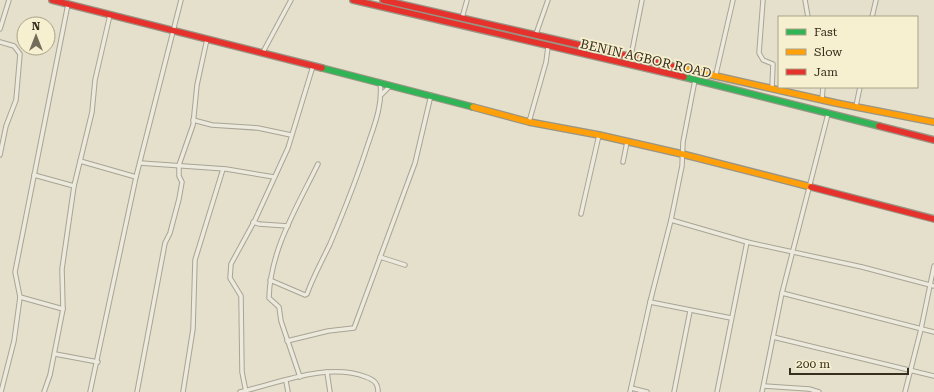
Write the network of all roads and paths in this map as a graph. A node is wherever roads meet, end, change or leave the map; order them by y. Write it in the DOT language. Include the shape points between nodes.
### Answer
graph roads {
  1 [pos="9,0"];
  2 [pos="52,0"];
  3 [pos="181,0"];
  4 [pos="291,0"];
  5 [pos="352,0"];
  6 [pos="383,0"];
  7 [pos="467,0"];
  8 [pos="548,0"];
  9 [pos="642,0"];
  10 [pos="733,0"];
  11 [pos="763,0"];
  12 [pos="805,0"];
  13 [pos="876,0"];
  14 [pos="69,3"];
  15 [pos="110,15"];
  16 [pos="808,16"];
  17 [pos="872,16"];
  18 [pos="462,18"];
  19 [pos="0,29"];
  20 [pos="173,30"];
  21 [pos="536,34"];
  22 [pos="207,39"];
  23 [pos="0,42"];
  24 [pos="548,47"];
  25 [pos="263,52"];
  26 [pos="631,56"];
  27 [pos="313,66"];
  28 [pos="716,74"];
  29 [pos="695,80"];
  30 [pos="380,82"];
  31 [pos="391,85"];
  32 [pos="772,88"];
  33 [pos="823,88"];
  34 [pos="860,88"];
  35 [pos="381,95"];
  36 [pos="430,95"];
  37 [pos="822,99"];
  38 [pos="856,106"];
  39 [pos="828,114"];
  40 [pos="193,120"];
  41 [pos="529,122"];
  42 [pos="934,122"];
  43 [pos="291,135"];
  44 [pos="599,135"];
  45 [pos="934,140"];
  46 [pos="627,142"];
  47 [pos="682,154"];
  48 [pos="0,155"];
  49 [pos="80,161"];
  50 [pos="623,162"];
  51 [pos="140,163"];
  52 [pos="318,164"];
  53 [pos="179,165"];
  54 [pos="223,169"];
  55 [pos="34,175"];
  56 [pos="136,177"];
  57 [pos="274,177"];
  58 [pos="74,186"];
  59 [pos="810,187"];
  60 [pos="580,214"];
  61 [pos="934,219"];
  62 [pos="670,220"];
  63 [pos="253,222"];
  64 [pos="288,226"];
  65 [pos="747,242"];
  66 [pos="792,252"];
  67 [pos="380,257"];
  68 [pos="405,265"];
  69 [pos="934,266"];
  70 [pos="270,280"];
  71 [pos="932,285"];
  72 [pos="782,293"];
  73 [pos="20,297"];
  74 [pos="650,302"];
  75 [pos="62,309"];
  76 [pos="690,311"];
  77 [pos="731,318"];
  78 [pos="921,329"];
  79 [pos="934,332"];
  80 [pos="773,337"];
  81 [pos="287,341"];
  82 [pos="55,354"];
  83 [pos="98,362"];
  84 [pos="910,369"];
  85 [pos="327,372"];
  86 [pos="934,376"];
  87 [pos="300,377"];
  88 [pos="286,381"];
  89 [pos="764,386"];
  90 [pos="630,390"];
  91 [pos="246,391"];
  92 [pos="1,392"];
  93 [pos="44,392"];
  94 [pos="90,392"];
  95 [pos="137,392"];
  96 [pos="183,392"];
  97 [pos="240,392"];
  98 [pos="288,392"];
  99 [pos="330,392"];
  100 [pos="378,392"];
  101 [pos="647,392"];
  102 [pos="674,392"];
  103 [pos="717,392"];
  104 [pos="762,392"];
  105 [pos="819,392"];
  106 [pos="905,392"];
  1 -- 19 [label="street"];
  2 -- 14 [label="main road"];
  3 -- 20 [label="street"];
  4 -- 25 [label="street"];
  5 -- 24 [label="main road, BENIN AGBOR ROAD"];
  6 -- 18 [label="main road, BENIN AGBOR ROAD"];
  7 -- 18 [label="street"];
  8 -- 21 [label="street"];
  9 -- 26 [label="street"];
  10 -- 28 [label="street"];
  11 -- 32 [label="street" via="759,53 763,60 773,64"];
  12 -- 16 [label="street"];
  13 -- 17 [label="street"];
  14 -- 15 [label="main road"];
  14 -- 55 [label="street"];
  15 -- 20 [label="main road"];
  15 -- 49 [label="street"];
  18 -- 21 [label="main road, BENIN AGBOR ROAD"];
  20 -- 22 [label="main road"];
  20 -- 51 [label="street"];
  21 -- 26 [label="main road, BENIN AGBOR ROAD"];
  22 -- 25 [label="main road"];
  22 -- 40 [label="street" via="197,85"];
  23 -- 48 [label="street" via="14,46 20,54 16,100 5,130"];
  24 -- 29 [label="main road, BENIN AGBOR ROAD"];
  24 -- 41 [label="street"];
  25 -- 27 [label="main road"];
  26 -- 28 [label="main road, BENIN AGBOR ROAD"];
  27 -- 30 [label="main road"];
  27 -- 43 [label="street"];
  28 -- 32 [label="main road, BENIN AGBOR ROAD"];
  29 -- 39 [label="main road, BENIN AGBOR ROAD"];
  29 -- 47 [label="street"];
  30 -- 31 [label="main road"];
  30 -- 35 [label="street"];
  31 -- 35 [label="street"];
  31 -- 36 [label="main road"];
  32 -- 37 [label="main road, BENIN AGBOR ROAD"];
  33 -- 37 [label="street"];
  34 -- 38 [label="street"];
  35 -- 70 [label="street" via="374,128 361,166 307,294 305,296 290,291"];
  36 -- 41 [label="main road"];
  36 -- 67 [label="street" via="415,163"];
  37 -- 38 [label="main road, BENIN AGBOR ROAD"];
  38 -- 42 [label="main road, BENIN AGBOR ROAD"];
  39 -- 45 [label="main road, BENIN AGBOR ROAD"];
  39 -- 59 [label="street"];
  40 -- 43 [label="street" via="212,125 258,128"];
  40 -- 53 [label="street"];
  41 -- 44 [label="main road"];
  43 -- 57 [label="street" via="288,148"];
  44 -- 46 [label="main road"];
  44 -- 60 [label="street"];
  46 -- 47 [label="main road"];
  46 -- 50 [label="street"];
  47 -- 59 [label="main road"];
  47 -- 62 [label="street" via="682,166"];
  49 -- 56 [label="street"];
  49 -- 58 [label="street"];
  51 -- 53 [label="street"];
  51 -- 56 [label="street"];
  52 -- 64 [label="street"];
  53 -- 54 [label="street"];
  53 -- 95 [label="street" via="182,182 179,199 165,243"];
  54 -- 57 [label="street"];
  54 -- 96 [label="street" via="195,260 193,329"];
  55 -- 58 [label="street"];
  55 -- 73 [label="street" via="15,272"];
  56 -- 83 [label="street"];
  57 -- 63 [label="street"];
  58 -- 75 [label="street" via="62,269"];
  59 -- 61 [label="main road"];
  59 -- 66 [label="street"];
  62 -- 65 [label="street"];
  62 -- 74 [label="street"];
  63 -- 64 [label="street"];
  63 -- 91 [label="street" via="231,264 230,271 230,278 241,296 242,372"];
  64 -- 70 [label="street"];
  65 -- 66 [label="street"];
  65 -- 77 [label="street"];
  66 -- 71 [label="street"];
  66 -- 72 [label="street"];
  67 -- 68 [label="street"];
  67 -- 81 [label="street" via="354,328 328,331"];
  69 -- 71 [label="street"];
  70 -- 81 [label="street" via="269,298 279,307"];
  71 -- 78 [label="street"];
  72 -- 78 [label="street"];
  72 -- 80 [label="street"];
  73 -- 75 [label="street"];
  73 -- 92 [label="street" via="14,341"];
  74 -- 76 [label="street"];
  74 -- 90 [label="street"];
  75 -- 82 [label="street"];
  76 -- 77 [label="street"];
  76 -- 102 [label="street"];
  77 -- 103 [label="street"];
  78 -- 79 [label="street"];
  78 -- 84 [label="street"];
  80 -- 84 [label="street"];
  80 -- 89 [label="street"];
  81 -- 87 [label="street"];
  82 -- 83 [label="street"];
  82 -- 93 [label="street"];
  83 -- 94 [label="street"];
  84 -- 86 [label="street"];
  84 -- 106 [label="street"];
  85 -- 87 [label="street"];
  85 -- 99 [label="street"];
  85 -- 100 [label="street" via="350,372 368,378 376,382"];
  87 -- 88 [label="street"];
  88 -- 91 [label="street"];
  88 -- 98 [label="street"];
  89 -- 104 [label="street"];
  89 -- 105 [label="street" via="810,389"];
  90 -- 101 [label="street"];
  91 -- 97 [label="street"];
}
